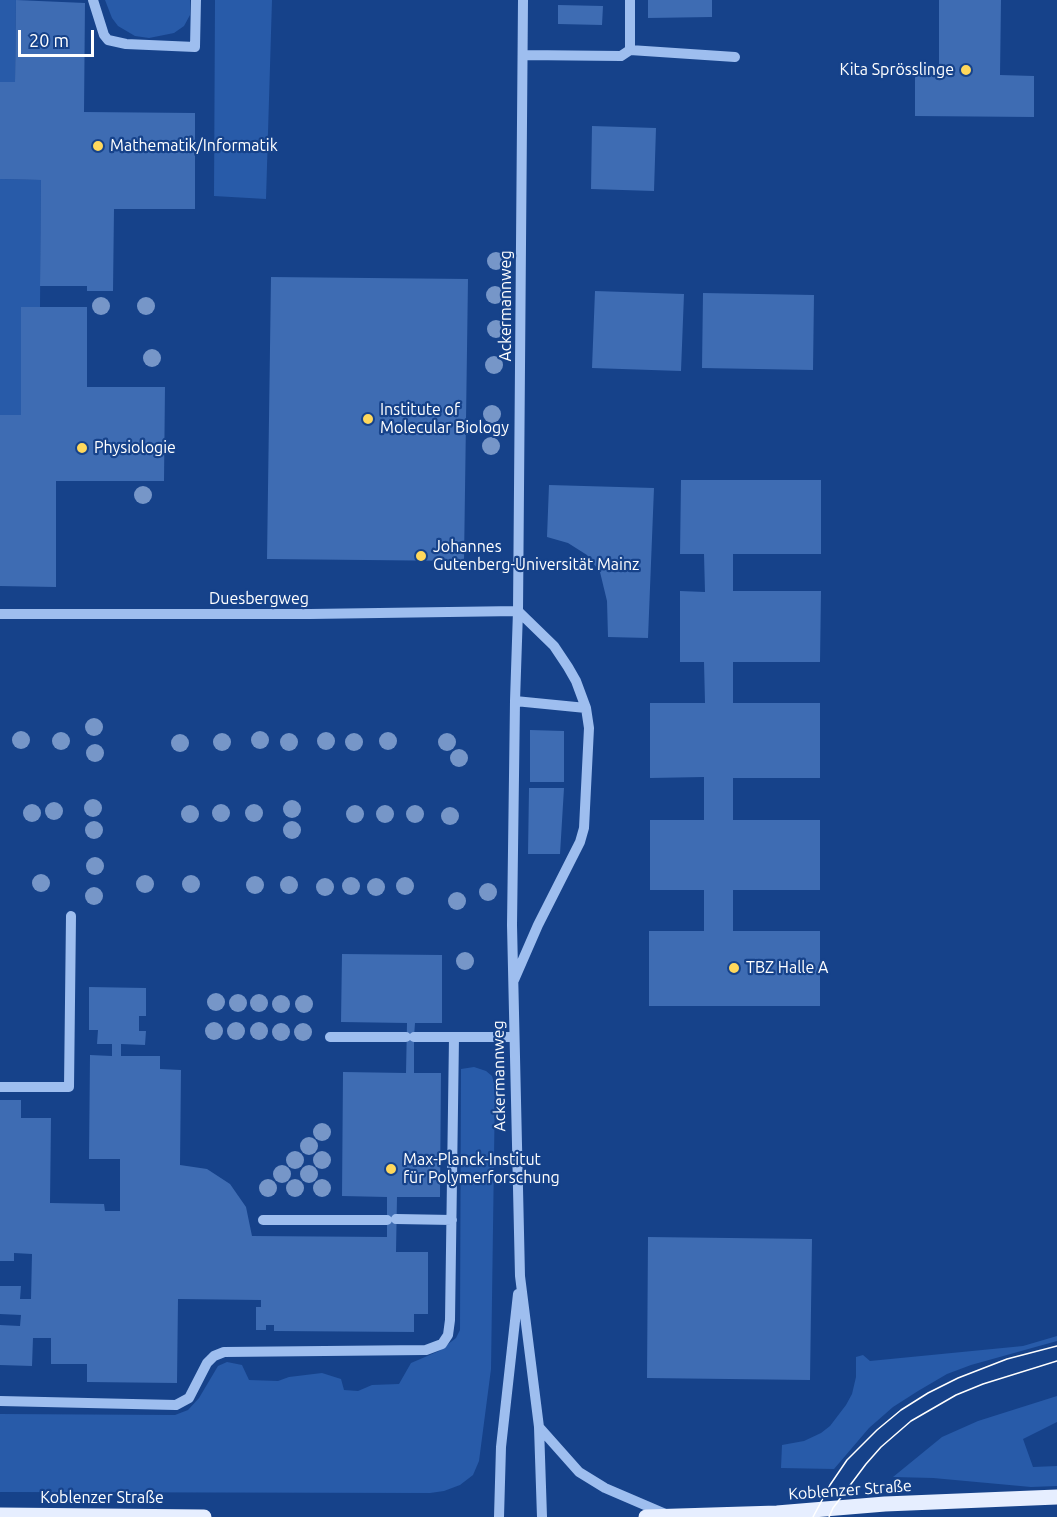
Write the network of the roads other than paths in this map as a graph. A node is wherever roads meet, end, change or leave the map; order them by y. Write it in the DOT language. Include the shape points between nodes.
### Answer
graph roads {
  1 [pos="93,0"];
  2 [pos="196,0"];
  3 [pos="523,0"];
  4 [pos="630,0"];
  5 [pos="630,50"];
  6 [pos="523,55"];
  7 [pos="735,57"];
  8 [pos="518,611"];
  9 [pos="0,614"];
  10 [pos="515,701"];
  11 [pos="586,708"];
  12 [pos="71,916"];
  13 [pos="513,983"];
  14 [pos="330,1037"];
  15 [pos="454,1037"];
  16 [pos="513,1037"];
  17 [pos="0,1087"];
  18 [pos="263,1220"];
  19 [pos="452,1220"];
  20 [pos="520,1276"];
  21 [pos="0,1401"];
  22 [pos="539,1427"];
  23 [pos="1057,1497"];
  24 [pos="0,1515"];
  25 [pos="671,1516"];
  26 [pos="204,1517"];
  27 [pos="499,1517"];
  28 [pos="542,1517"];
  29 [pos="646,1517"];
  1 -- 2 [label="street" via="108,40 195,47"];
  3 -- 6 [label="street, Ackermannweg"];
  4 -- 5 [label="street"];
  5 -- 6 [label="street" via="621,56"];
  5 -- 7 [label="street"];
  6 -- 8 [label="street, Ackermannweg"];
  8 -- 9 [label="street, Duesbergweg"];
  8 -- 10 [label="street, Ackermannweg"];
  8 -- 11 [label="street, Ackermannweg" via="554,646 576,681"];
  10 -- 11 [label="street"];
  10 -- 13 [label="street, Ackermannweg"];
  11 -- 13 [label="street, Ackermannweg" via="590,728 585,828"];
  12 -- 17 [label="street" via="69,1087"];
  13 -- 16 [label="street, Ackermannweg"];
  14 -- 15 [label="street"];
  15 -- 16 [label="street"];
  15 -- 19 [label="street"];
  16 -- 20 [label="street, Ackermannweg"];
  18 -- 19 [label="street"];
  19 -- 21 [label="street" via="450,1320 441,1344 426,1350 224,1352 207,1363 189,1398 176,1405"];
  20 -- 22 [label="street, Ackermannweg"];
  20 -- 27 [label="street, Ackermannweg" via="501,1447"];
  22 -- 25 [label="street" via="579,1472 605,1488"];
  22 -- 28 [label="street, Ackermannweg"];
  23 -- 25 [label="main road, Koblenzer Straße"];
  24 -- 26 [label="main road, Koblenzer Straße"];
  25 -- 29 [label="main road, Koblenzer Straße"];
}
